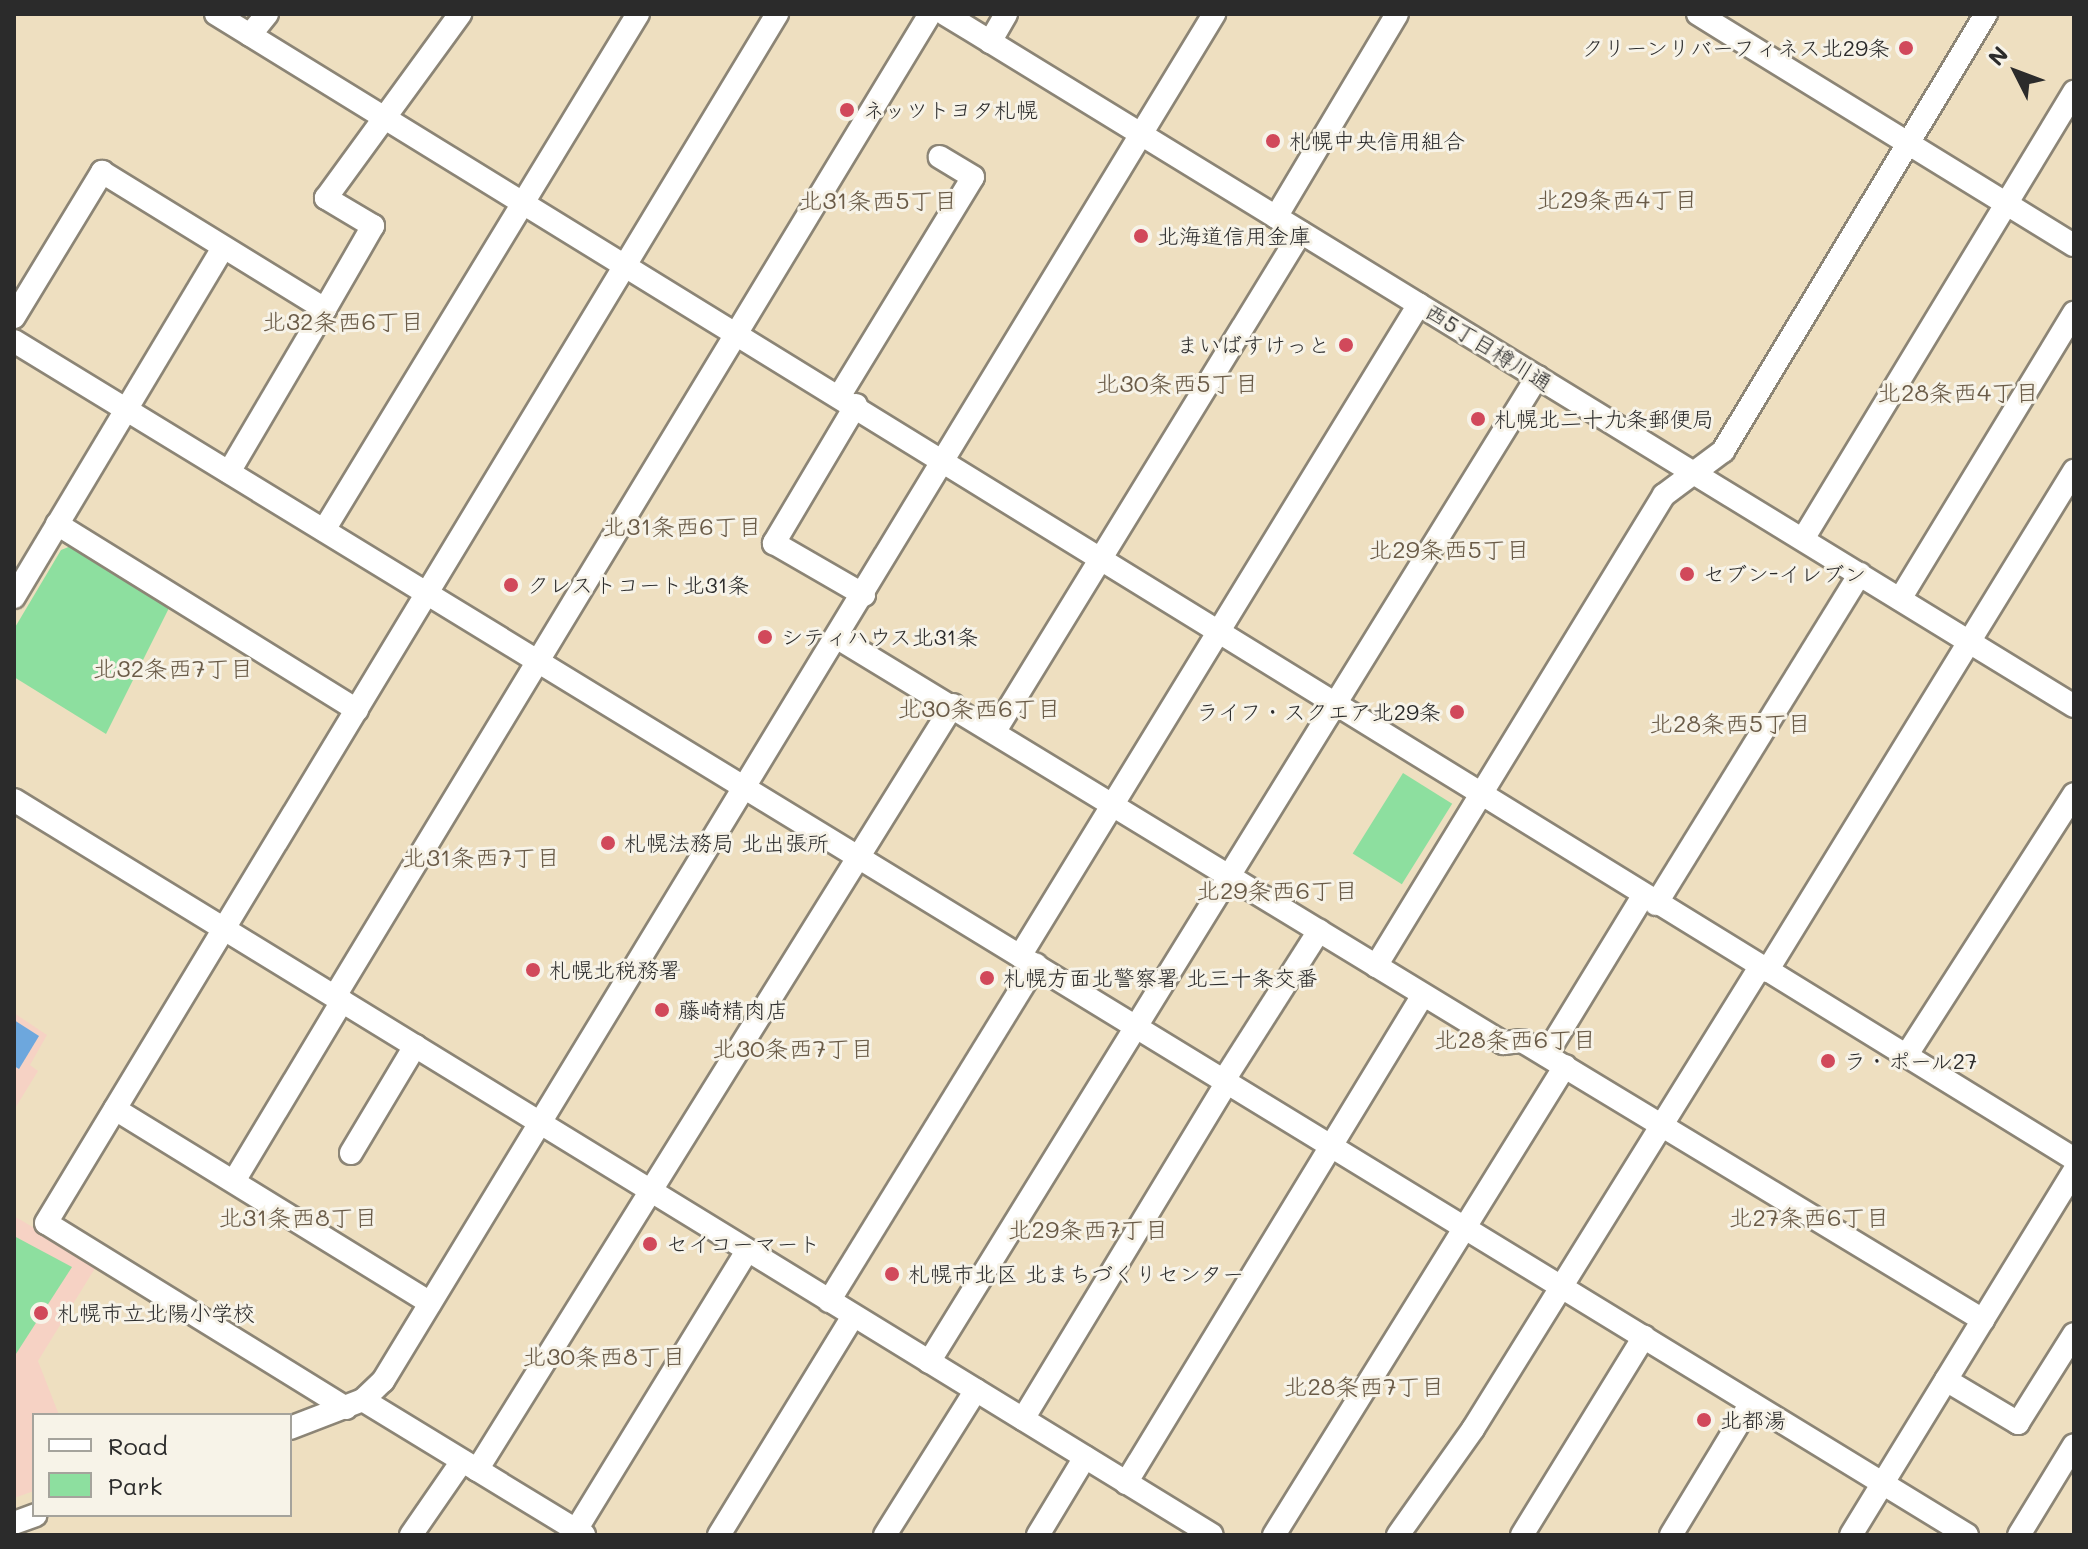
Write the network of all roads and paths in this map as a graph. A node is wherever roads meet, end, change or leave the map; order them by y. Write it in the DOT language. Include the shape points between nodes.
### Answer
graph roads {
  1 [pos="216,14"];
  2 [pos="267,14"];
  3 [pos="460,14"];
  4 [pos="638,14"];
  5 [pos="777,14"];
  6 [pos="930,14"];
  7 [pos="945,14"];
  8 [pos="1006,14"];
  9 [pos="1214,14"];
  10 [pos="1397,14"];
  11 [pos="1698,14"];
  12 [pos="1986,14"];
  13 [pos="250,35"];
  14 [pos="990,42"];
  15 [pos="2074,92"];
  16 [pos="385,114"];
  17 [pos="1142,135"];
  18 [pos="1908,143"];
  19 [pos="940,157"];
  20 [pos="524,202"];
  21 [pos="2007,204"];
  22 [pos="1276,217"];
  23 [pos="1301,232"];
  24 [pos="2074,245"];
  25 [pos="223,248"];
  26 [pos="627,265"];
  27 [pos="1419,304"];
  28 [pos="325,309"];
  29 [pos="2074,313"];
  30 [pos="14,317"];
  31 [pos="737,332"];
  32 [pos="14,341"];
  33 [pos="1537,377"];
  34 [pos="848,400"];
  35 [pos="127,410"];
  36 [pos="947,460"];
  37 [pos="2074,471"];
  38 [pos="229,472"];
  39 [pos="1693,472"];
  40 [pos="57,524"];
  41 [pos="324,530"];
  42 [pos="1803,539"];
  43 [pos="1102,555"];
  44 [pos="1860,574"];
  45 [pos="428,593"];
  46 [pos="864,595"];
  47 [pos="14,597"];
  48 [pos="1900,599"];
  49 [pos="1219,628"];
  50 [pos="838,638"];
  51 [pos="1969,641"];
  52 [pos="541,662"];
  53 [pos="1335,700"];
  54 [pos="953,705"];
  55 [pos="2074,706"];
  56 [pos="357,710"];
  57 [pos="995,731"];
  58 [pos="746,789"];
  59 [pos="1482,792"];
  60 [pos="2074,794"];
  61 [pos="14,800"];
  62 [pos="1112,804"];
  63 [pos="858,857"];
  64 [pos="1227,874"];
  65 [pos="1650,900"];
  66 [pos="225,929"];
  67 [pos="1319,931"];
  68 [pos="1028,960"];
  69 [pos="1376,966"];
  70 [pos="1764,969"];
  71 [pos="1423,995"];
  72 [pos="338,998"];
  73 [pos="1133,1024"];
  74 [pos="415,1046"];
  75 [pos="1906,1056"];
  76 [pos="1555,1061"];
  77 [pos="1226,1081"];
  78 [pos="115,1109"];
  79 [pos="539,1123"];
  80 [pos="1662,1126"];
  81 [pos="1332,1145"];
  82 [pos="351,1153"];
  83 [pos="2074,1159"];
  84 [pos="2074,1171"];
  85 [pos="234,1181"];
  86 [pos="650,1191"];
  87 [pos="1465,1227"];
  88 [pos="747,1251"];
  89 [pos="1563,1287"];
  90 [pos="829,1301"];
  91 [pos="430,1303"];
  92 [pos="853,1316"];
  93 [pos="1983,1320"];
  94 [pos="2074,1334"];
  95 [pos="1644,1337"];
  96 [pos="929,1362"];
  97 [pos="1946,1380"];
  98 [pos="976,1390"];
  99 [pos="1751,1403"];
  100 [pos="354,1404"];
  101 [pos="1023,1419"];
  102 [pos="292,1427"];
  103 [pos="2071,1456"];
  104 [pos="1085,1457"];
  105 [pos="470,1465"];
  106 [pos="1126,1483"];
  107 [pos="1883,1483"];
  108 [pos="568,1530"];
  109 [pos="1206,1533"];
  110 [pos="411,1535"];
  111 [pos="719,1535"];
  112 [pos="885,1535"];
  113 [pos="1038,1535"];
  114 [pos="1274,1535"];
  115 [pos="1398,1535"];
  116 [pos="1522,1535"];
  117 [pos="1671,1535"];
  118 [pos="1851,1535"];
  119 [pos="1967,1535"];
  120 [pos="2019,1535"];
  1 -- 13 [label="street"];
  2 -- 13 [label="street"];
  3 -- 16 [label="street"];
  4 -- 20 [label="street"];
  5 -- 26 [label="street"];
  6 -- 31 [label="street"];
  7 -- 14 [label="street, 西5丁目樽川通"];
  8 -- 14 [label="street"];
  9 -- 17 [label="street"];
  10 -- 22 [label="street"];
  11 -- 18 [label="street"];
  12 -- 18 [label="street"];
  13 -- 16 [label="street"];
  14 -- 17 [label="street, 西5丁目樽川通"];
  15 -- 21 [label="street"];
  16 -- 20 [label="street"];
  16 -- 28 [label="street" via="326,198 373,226"];
  17 -- 22 [label="street, 西5丁目樽川通"];
  17 -- 36 [label="street"];
  18 -- 21 [label="street"];
  18 -- 39 [label="street" via="1723,451"];
  19 -- 34 [label="street" via="973,177"];
  20 -- 26 [label="street"];
  20 -- 41 [label="street"];
  21 -- 24 [label="street"];
  21 -- 42 [label="street"];
  22 -- 23 [label="street, 西5丁目樽川通"];
  23 -- 27 [label="street, 西5丁目樽川通"];
  23 -- 43 [label="street"];
  25 -- 28 [label="street"];
  25 -- 30 [label="street" via="102,172"];
  25 -- 35 [label="street"];
  26 -- 31 [label="street"];
  26 -- 45 [label="street"];
  27 -- 33 [label="street, 西5丁目樽川通"];
  27 -- 49 [label="street"];
  28 -- 38 [label="street"];
  29 -- 48 [label="street"];
  31 -- 34 [label="street"];
  31 -- 52 [label="street"];
  32 -- 35 [label="street"];
  33 -- 39 [label="street, 西5丁目樽川通"];
  33 -- 53 [label="street"];
  34 -- 36 [label="street"];
  34 -- 46 [label="street" via="774,543"];
  35 -- 38 [label="street"];
  35 -- 40 [label="street"];
  36 -- 43 [label="street"];
  36 -- 46 [label="street"];
  37 -- 51 [label="street"];
  38 -- 41 [label="street"];
  39 -- 42 [label="street, 西5丁目樽川通"];
  39 -- 59 [label="street" via="1664,495"];
  40 -- 47 [label="street"];
  40 -- 56 [label="street"];
  41 -- 45 [label="street"];
  42 -- 44 [label="street, 西5丁目樽川通"];
  43 -- 49 [label="street"];
  43 -- 57 [label="street"];
  44 -- 48 [label="street, 西5丁目樽川通"];
  44 -- 65 [label="street"];
  45 -- 52 [label="street"];
  45 -- 56 [label="street"];
  46 -- 50 [label="street"];
  48 -- 51 [label="street, 西5丁目樽川通"];
  49 -- 53 [label="street"];
  49 -- 62 [label="street"];
  50 -- 54 [label="street"];
  50 -- 58 [label="street"];
  51 -- 55 [label="street, 西5丁目樽川通"];
  51 -- 70 [label="street"];
  52 -- 58 [label="street"];
  52 -- 72 [label="street"];
  53 -- 59 [label="street"];
  53 -- 64 [label="street"];
  54 -- 57 [label="street"];
  54 -- 63 [label="street"];
  56 -- 66 [label="street"];
  57 -- 62 [label="street"];
  58 -- 63 [label="street"];
  58 -- 79 [label="street"];
  59 -- 65 [label="street"];
  59 -- 69 [label="street"];
  60 -- 75 [label="street"];
  61 -- 66 [label="street"];
  62 -- 64 [label="street"];
  62 -- 68 [label="street"];
  63 -- 68 [label="street"];
  63 -- 86 [label="street"];
  64 -- 67 [label="street"];
  64 -- 73 [label="street"];
  65 -- 70 [label="street"];
  65 -- 76 [label="street"];
  66 -- 72 [label="street"];
  66 -- 78 [label="street"];
  67 -- 69 [label="street"];
  67 -- 77 [label="street"];
  68 -- 73 [label="street"];
  68 -- 90 [label="street"];
  69 -- 71 [label="street"];
  70 -- 75 [label="street"];
  70 -- 80 [label="street"];
  71 -- 76 [label="street" via="1503,1043 1522,1041"];
  71 -- 81 [label="street"];
  72 -- 74 [label="street"];
  72 -- 85 [label="street"];
  73 -- 77 [label="street"];
  73 -- 96 [label="street"];
  74 -- 79 [label="street"];
  74 -- 82 [label="street"];
  75 -- 83 [label="street"];
  76 -- 80 [label="street"];
  76 -- 87 [label="street"];
  77 -- 81 [label="street"];
  77 -- 101 [label="street"];
  78 -- 85 [label="street"];
  78 -- 100 [label="street" via="46,1223"];
  79 -- 86 [label="street"];
  79 -- 91 [label="street"];
  80 -- 89 [label="street"];
  80 -- 93 [label="street"];
  81 -- 87 [label="street"];
  81 -- 106 [label="street"];
  84 -- 93 [label="street"];
  85 -- 91 [label="street"];
  86 -- 88 [label="street"];
  86 -- 105 [label="street"];
  87 -- 89 [label="street"];
  87 -- 114 [label="street"];
  88 -- 90 [label="street"];
  88 -- 108 [label="street"];
  89 -- 95 [label="street"];
  89 -- 115 [label="street"];
  90 -- 92 [label="street"];
  91 -- 100 [label="street"];
  92 -- 96 [label="street"];
  92 -- 111 [label="street"];
  93 -- 97 [label="street"];
  94 -- 97 [label="street" via="2018,1423"];
  95 -- 99 [label="street"];
  95 -- 116 [label="street"];
  96 -- 98 [label="street"];
  97 -- 107 [label="street"];
  98 -- 101 [label="street"];
  98 -- 112 [label="street"];
  99 -- 107 [label="street"];
  99 -- 117 [label="street"];
  100 -- 102 [label="street"];
  100 -- 105 [label="street"];
  101 -- 104 [label="street"];
  103 -- 120 [label="street"];
  104 -- 106 [label="street"];
  104 -- 113 [label="street"];
  105 -- 108 [label="street"];
  105 -- 110 [label="street"];
  106 -- 109 [label="street"];
  107 -- 118 [label="street"];
  107 -- 119 [label="street"];
}
